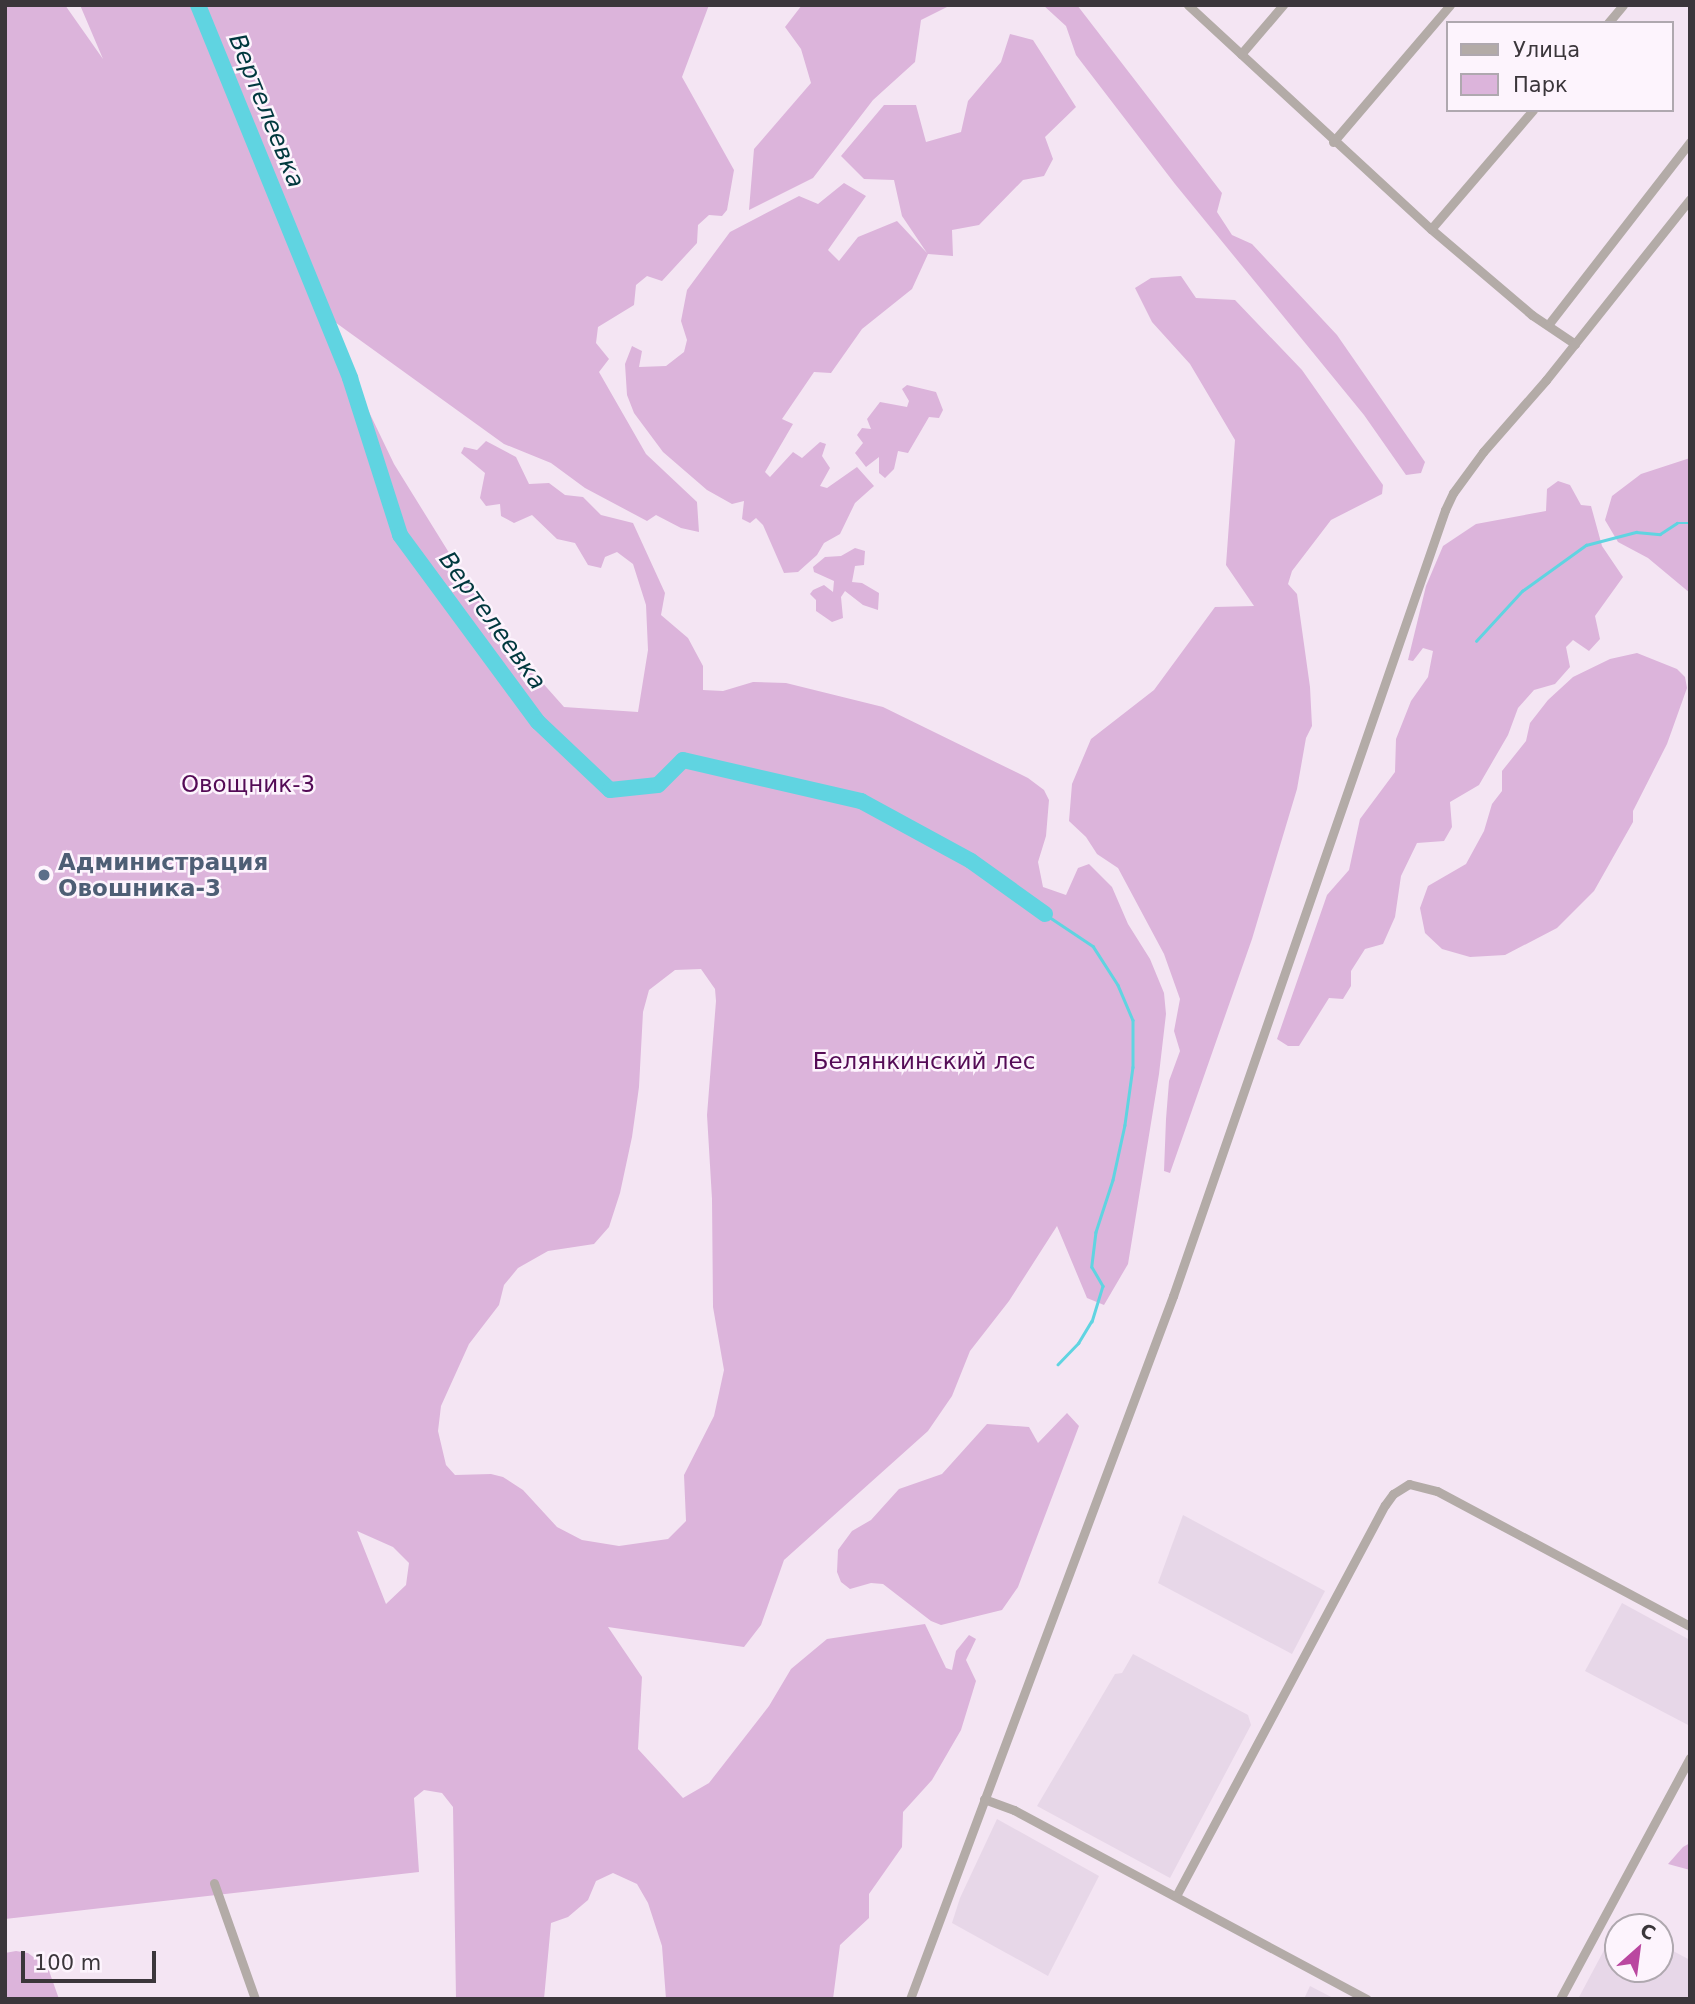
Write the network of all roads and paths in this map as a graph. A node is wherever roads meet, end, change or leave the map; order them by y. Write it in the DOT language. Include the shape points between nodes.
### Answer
graph roads {
  1 [pos="1188,5"];
  2 [pos="1283,5"];
  3 [pos="1450,5"];
  4 [pos="1623,5"];
  5 [pos="1610,21"];
  6 [pos="1241,54"];
  7 [pos="1531,112"];
  8 [pos="1333,142"];
  9 [pos="1690,142"];
  10 [pos="1690,199"];
  11 [pos="1431,229"];
  12 [pos="1548,325"];
  13 [pos="1575,344"];
  14 [pos="1690,1626"];
  15 [pos="1690,1758"];
  16 [pos="984,1799"];
  17 [pos="214,1883"];
  18 [pos="1176,1896"];
  19 [pos="255,1999"];
  20 [pos="910,1999"];
  21 [pos="1367,1999"];
  22 [pos="1560,1999"];
  1 -- 6 [label="street"];
  2 -- 6 [label="street"];
  3 -- 8 [label="street"];
  4 -- 5 [label="street"];
  6 -- 8 [label="street"];
  7 -- 11 [label="street"];
  8 -- 11 [label="street"];
  9 -- 12 [label="street"];
  10 -- 13 [label="street"];
  11 -- 12 [label="street"];
  12 -- 13 [label="street"];
  13 -- 16 [label="street" via="1476,460 1445,510 1173,1296"];
  14 -- 18 [label="street" via="1437,1491 1409,1484 1385,1505"];
  15 -- 22 [label="street"];
  16 -- 18 [label="street" via="1014,1810"];
  16 -- 20 [label="street"];
  17 -- 19 [label="street"];
  18 -- 21 [label="street"];
}
